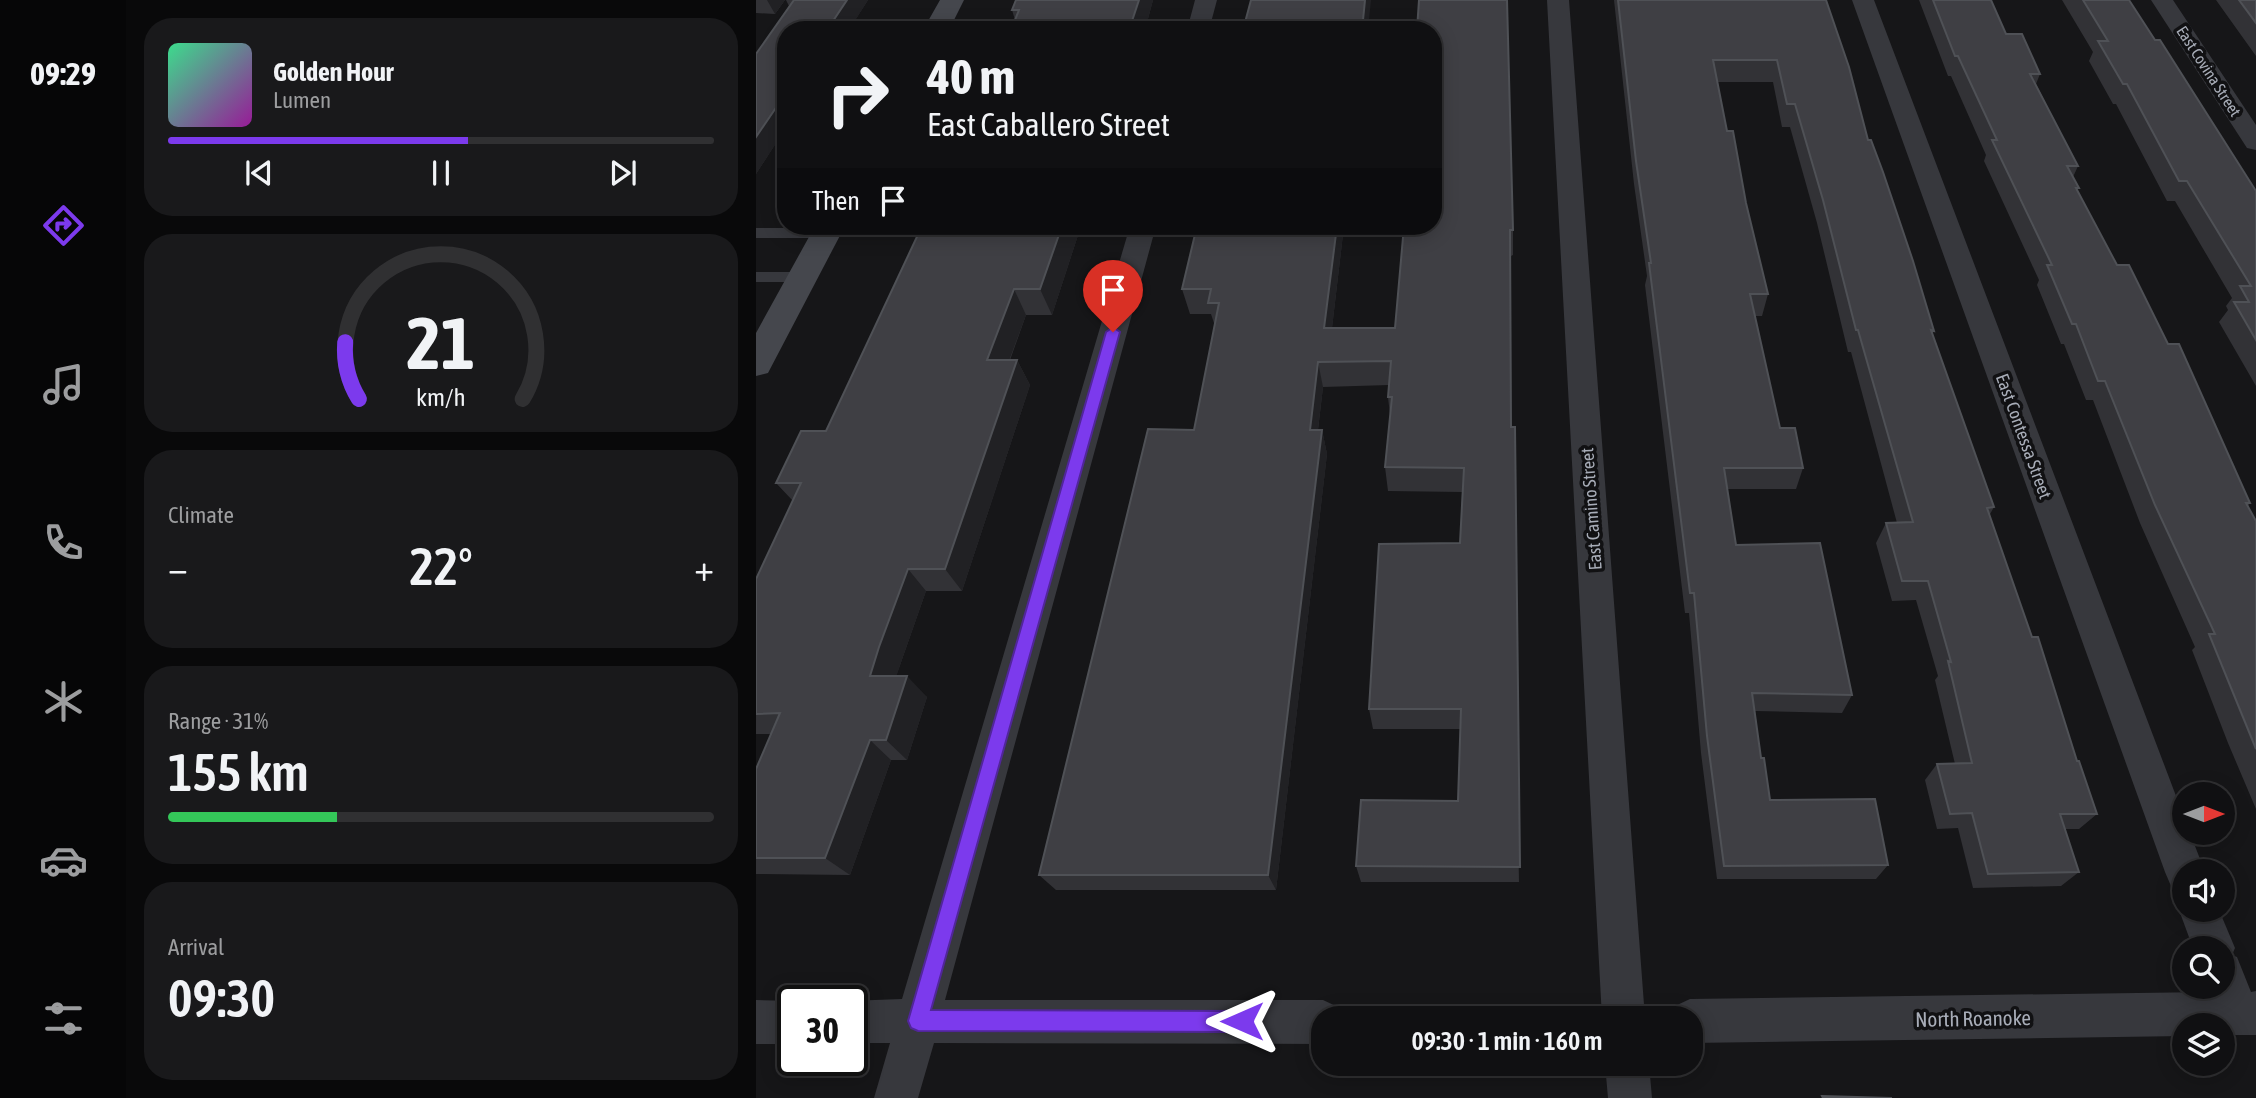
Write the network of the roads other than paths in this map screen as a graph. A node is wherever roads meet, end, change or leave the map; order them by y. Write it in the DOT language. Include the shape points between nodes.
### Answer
graph roads {
  1 [pos="951,0"];
  2 [pos="1206,0"];
  3 [pos="1558,0"];
  4 [pos="1863,0"];
  5 [pos="2162,0"];
  6 [pos="940,21"];
  7 [pos="1200,21"];
  8 [pos="2256,143"];
  9 [pos="777,232"];
  10 [pos="756,233"];
  11 [pos="826,235"];
  12 [pos="1140,235"];
  13 [pos="756,277"];
  14 [pos="803,277"];
  15 [pos="756,364"];
  16 [pos="2180,859"];
  17 [pos="2235,994"];
  18 [pos="1623,1006"];
  19 [pos="2247,1014"];
  20 [pos="868,1021"];
  21 [pos="918,1021"];
  22 [pos="1311,1021"];
  23 [pos="1703,1021"];
  24 [pos="756,1022"];
  25 [pos="777,1022"];
  26 [pos="1628,1076"];
  27 [pos="896,1098"];
  28 [pos="1629,1098"];
  1 -- 6 [label="main road"];
  2 -- 7 [label="street"];
  3 -- 18 [label="street, East Camino Street"];
  4 -- 16 [label="street, East Contessa Street"];
  5 -- 8 [label="street, East Covina Street"];
  9 -- 10 [label="lane"];
  11 -- 14 [label="main road"];
  12 -- 21 [label="street"];
  13 -- 14 [label="lane"];
  14 -- 15 [label="main road"];
  17 -- 19 [label="street"];
  19 -- 23 [label="street, North Roanoke"];
  20 -- 21 [label="street"];
  21 -- 22 [label="street"];
  21 -- 27 [label="street"];
  24 -- 25 [label="street"];
  26 -- 28 [label="street"];
}
